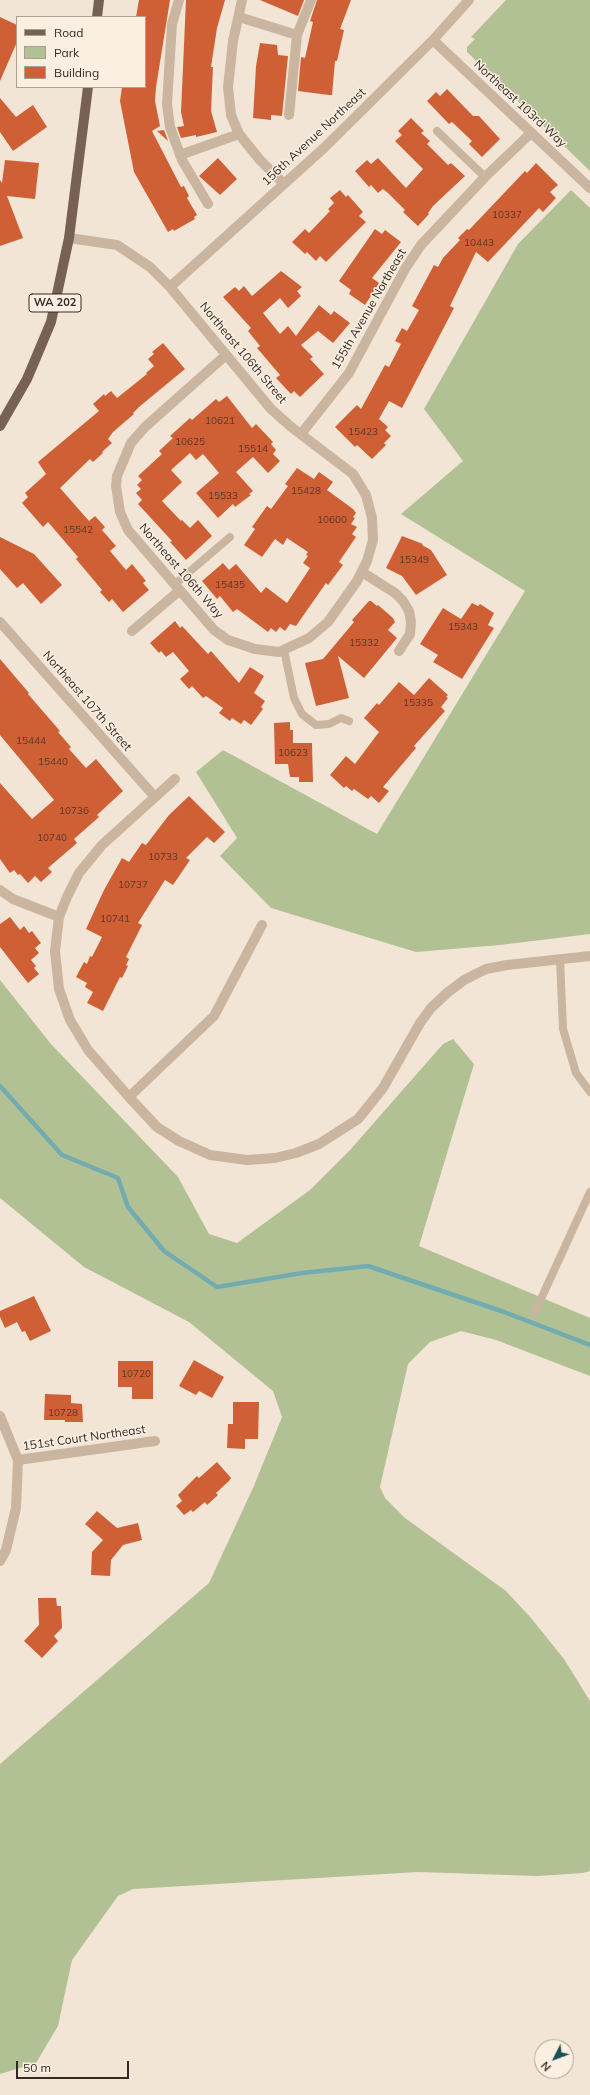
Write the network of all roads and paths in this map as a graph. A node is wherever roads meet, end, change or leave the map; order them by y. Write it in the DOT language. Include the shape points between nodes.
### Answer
graph roads {
  1 [pos="99,0"];
  2 [pos="179,0"];
  3 [pos="242,0"];
  4 [pos="311,0"];
  5 [pos="469,0"];
  6 [pos="97,16"];
  7 [pos="239,17"];
  8 [pos="297,35"];
  9 [pos="433,40"];
  10 [pos="88,88"];
  11 [pos="289,115"];
  12 [pos="437,130"];
  13 [pos="531,133"];
  14 [pos="239,134"];
  15 [pos="180,155"];
  16 [pos="485,177"];
  17 [pos="284,184"];
  18 [pos="590,188"];
  19 [pos="208,204"];
  20 [pos="69,238"];
  21 [pos="170,287"];
  22 [pos="226,355"];
  23 [pos="0,426"];
  24 [pos="300,434"];
  25 [pos="230,537"];
  26 [pos="362,572"];
  27 [pos="177,588"];
  28 [pos="0,622"];
  29 [pos="132,631"];
  30 [pos="282,651"];
  31 [pos="399,651"];
  32 [pos="349,722"];
  33 [pos="175,779"];
  34 [pos="155,797"];
  35 [pos="0,890"];
  36 [pos="59,917"];
  37 [pos="262,925"];
  38 [pos="590,956"];
  39 [pos="560,959"];
  40 [pos="590,1092"];
  41 [pos="129,1097"];
  42 [pos="590,1192"];
  43 [pos="535,1312"];
  44 [pos="0,1416"];
  45 [pos="155,1441"];
  46 [pos="18,1460"];
  47 [pos="0,1561"];
  1 -- 6 [label="main road"];
  2 -- 15 [label="street" via="172,24 166,99 170,127"];
  3 -- 7 [label="street"];
  4 -- 8 [label="street"];
  5 -- 9 [label="street, 156th Avenue Northeast"];
  7 -- 8 [label="street"];
  7 -- 14 [label="street" via="233,41 228,87 231,115"];
  8 -- 11 [label="street"];
  9 -- 13 [label="street, Northeast 103rd Way"];
  9 -- 17 [label="street, 156th Avenue Northeast" via="326,147"];
  10 -- 20 [label="main road, WA 202"];
  12 -- 16 [label="lane"];
  13 -- 16 [label="street, 155th Avenue Northeast"];
  13 -- 18 [label="street, Northeast 103rd Way"];
  14 -- 15 [label="street"];
  14 -- 17 [label="street"];
  15 -- 19 [label="street"];
  16 -- 24 [label="street, 155th Avenue Northeast" via="420,246 348,373"];
  17 -- 21 [label="street, 156th Avenue Northeast"];
  20 -- 21 [label="street, Northeast 106th Street" via="117,245 150,267"];
  20 -- 23 [label="main road, WA 202" via="51,322 27,379"];
  21 -- 22 [label="street, Northeast 106th Street"];
  22 -- 24 [label="street, Northeast 106th Street" via="271,409"];
  22 -- 27 [label="street, Northeast 106th Way" via="145,427 131,444 117,476 120,512 128,530"];
  24 -- 26 [label="street, Northeast 106th Street" via="352,474 366,495 372,518 373,540"];
  25 -- 27 [label="lane"];
  26 -- 30 [label="street, Northeast 106th Street" via="328,622 309,638"];
  26 -- 31 [label="street" via="394,593 409,611 410,634"];
  27 -- 29 [label="street"];
  27 -- 30 [label="street, Northeast 106th Way" via="203,619 228,640 255,649"];
  28 -- 34 [label="street, Northeast 107th Street"];
  30 -- 32 [label="lane" via="294,698 302,714 316,725 329,724 341,718"];
  33 -- 34 [label="street"];
  34 -- 36 [label="street" via="102,845 80,873"];
  35 -- 36 [label="street" via="13,899"];
  36 -- 41 [label="street" via="54,951 59,989 70,1020 88,1050"];
  37 -- 41 [label="street" via="214,1016"];
  38 -- 39 [label="street"];
  39 -- 40 [label="lane" via="563,1029 576,1073"];
  39 -- 41 [label="street" via="486,969 464,980 431,1008 383,1088 358,1119 319,1144 296,1153 247,1160 210,1155 179,1141 157,1127"];
  42 -- 43 [label="lane"];
  44 -- 46 [label="street"];
  45 -- 46 [label="street, 151st Court Northeast"];
  46 -- 47 [label="street" via="16,1508 6,1550"];
}
